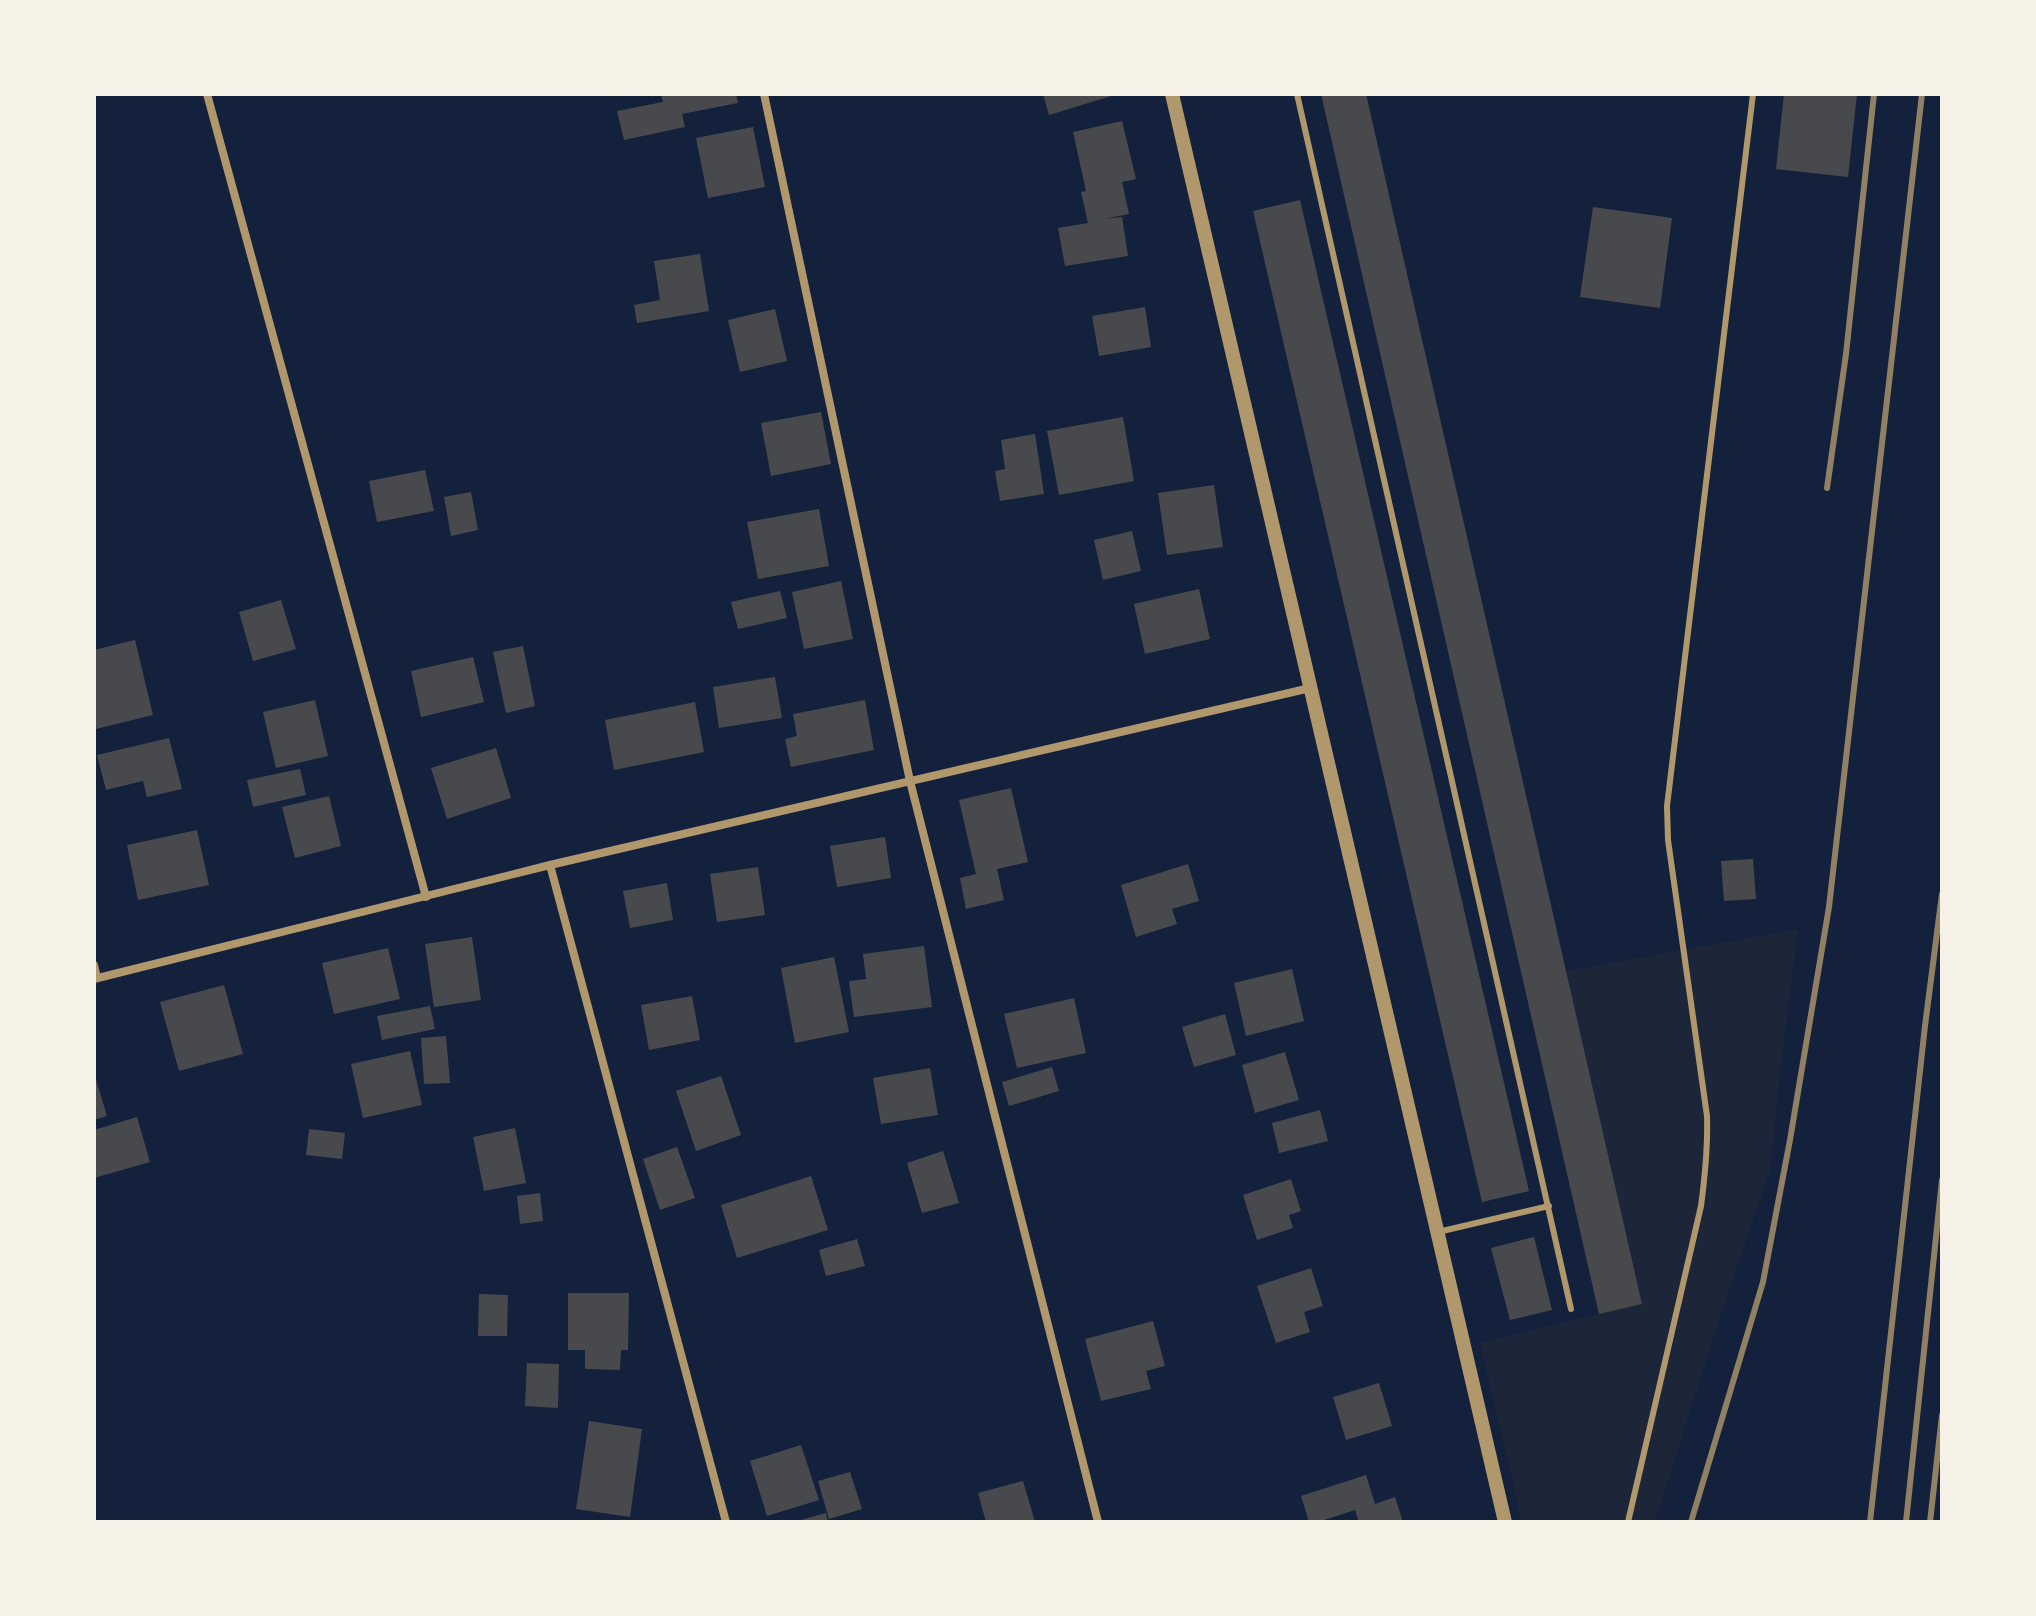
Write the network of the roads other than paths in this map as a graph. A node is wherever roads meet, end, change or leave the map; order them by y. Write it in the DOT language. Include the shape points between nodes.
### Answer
graph roads {
  1 [pos="207,94"];
  2 [pos="764,94"];
  3 [pos="1172,94"];
  4 [pos="1297,94"];
  5 [pos="1753,94"];
  6 [pos="1310,688"];
  7 [pos="910,781"];
  8 [pos="550,865"];
  9 [pos="426,897"];
  10 [pos="94,965"];
  11 [pos="96,979"];
  12 [pos="1549,1206"];
  13 [pos="1438,1232"];
  14 [pos="1571,1309"];
  15 [pos="726,1522"];
  16 [pos="1098,1522"];
  17 [pos="1505,1522"];
  18 [pos="1628,1522"];
  1 -- 9 [label="street"];
  2 -- 7 [label="street"];
  3 -- 6 [label="street"];
  4 -- 12 [label="lane"];
  5 -- 18 [label="lane" via="1667,806 1707,1116 1707,1159 1701,1206"];
  6 -- 7 [label="street"];
  6 -- 13 [label="street"];
  7 -- 8 [label="street"];
  7 -- 16 [label="street"];
  8 -- 9 [label="street"];
  8 -- 15 [label="street"];
  9 -- 11 [label="street"];
  10 -- 11 [label="street"];
  12 -- 13 [label="lane"];
  12 -- 14 [label="lane"];
  13 -- 17 [label="street"];
}
